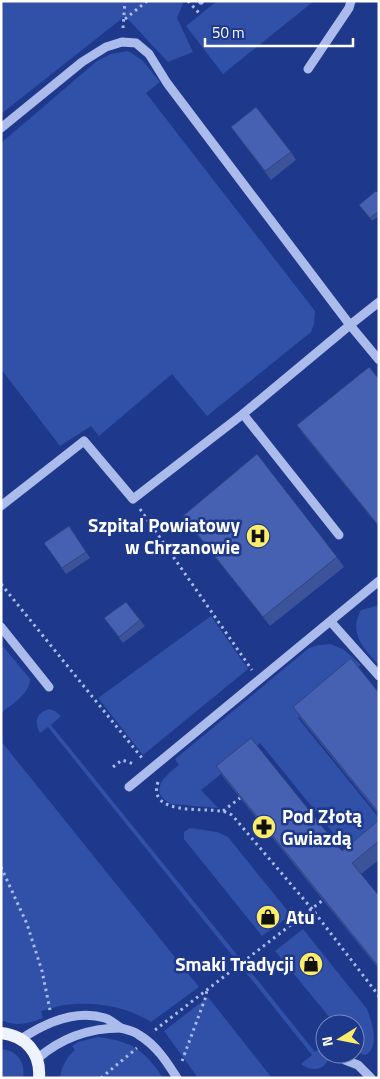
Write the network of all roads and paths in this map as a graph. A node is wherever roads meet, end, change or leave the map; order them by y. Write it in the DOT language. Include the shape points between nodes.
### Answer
graph roads {
  1 [pos="125,1"];
  2 [pos="147,1"];
  3 [pos="188,1"];
  4 [pos="351,1"];
  5 [pos="200,14"];
  6 [pos="124,19"];
  7 [pos="122,42"];
  8 [pos="308,69"];
  9 [pos="1,128"];
  10 [pos="379,302"];
  11 [pos="350,325"];
  12 [pos="379,360"];
  13 [pos="243,414"];
  14 [pos="133,499"];
  15 [pos="2,504"];
  16 [pos="339,534"];
  17 [pos="379,581"];
  18 [pos="1,584"];
  19 [pos="331,622"];
  20 [pos="1,628"];
  21 [pos="252,670"];
  22 [pos="379,676"];
  23 [pos="49,687"];
  24 [pos="148,754"];
  25 [pos="143,759"];
  26 [pos="114,767"];
  27 [pos="159,778"];
  28 [pos="129,787"];
  29 [pos="240,798"];
  30 [pos="222,811"];
  31 [pos="1,867"];
  32 [pos="323,900"];
  33 [pos="312,909"];
  34 [pos="207,990"];
  35 [pos="379,996"];
  36 [pos="50,1012"];
  37 [pos="122,1028"];
  38 [pos="1,1033"];
  39 [pos="21,1039"];
  40 [pos="146,1040"];
  41 [pos="37,1059"];
  42 [pos="182,1062"];
  43 [pos="355,1064"];
  44 [pos="39,1078"];
  45 [pos="101,1078"];
  46 [pos="177,1078"];
  47 [pos="371,1078"];
  1 -- 6 [label="path"];
  2 -- 6 [label="path"];
  3 -- 5 [label="path"];
  4 -- 8 [label="street" via="350,8"];
  6 -- 7 [label="path"];
  7 -- 9 [label="street" via="106,47 82,62"];
  7 -- 11 [label="street" via="136,43 149,54 167,83"];
  10 -- 11 [label="street"];
  11 -- 12 [label="street"];
  11 -- 13 [label="street"];
  13 -- 14 [label="street"];
  13 -- 16 [label="street"];
  14 -- 15 [label="street" via="84,441"];
  14 -- 21 [label="path"];
  17 -- 19 [label="street"];
  18 -- 25 [label="path"];
  19 -- 22 [label="street"];
  19 -- 28 [label="street"];
  20 -- 23 [label="street"];
  24 -- 25 [label="path"];
  25 -- 26 [label="path" via="135,764 122,760"];
  27 -- 30 [label="path" via="156,787 164,804"];
  29 -- 30 [label="path"];
  30 -- 33 [label="path" via="232,815"];
  31 -- 36 [label="path" via="27,924 42,971"];
  32 -- 33 [label="path"];
  33 -- 34 [label="path"];
  33 -- 35 [label="path"];
  34 -- 40 [label="path"];
  34 -- 42 [label="path"];
  37 -- 39 [label="street" via="106,1018 72,1016 38,1028"];
  37 -- 40 [label="street"];
  37 -- 41 [label="street" via="80,1033 62,1040"];
  38 -- 39 [label="main road"];
  39 -- 41 [label="main road" via="31,1047"];
  40 -- 45 [label="path"];
  40 -- 46 [label="street" via="162,1055"];
  41 -- 44 [label="main road"];
  43 -- 47 [label="street"];
}
